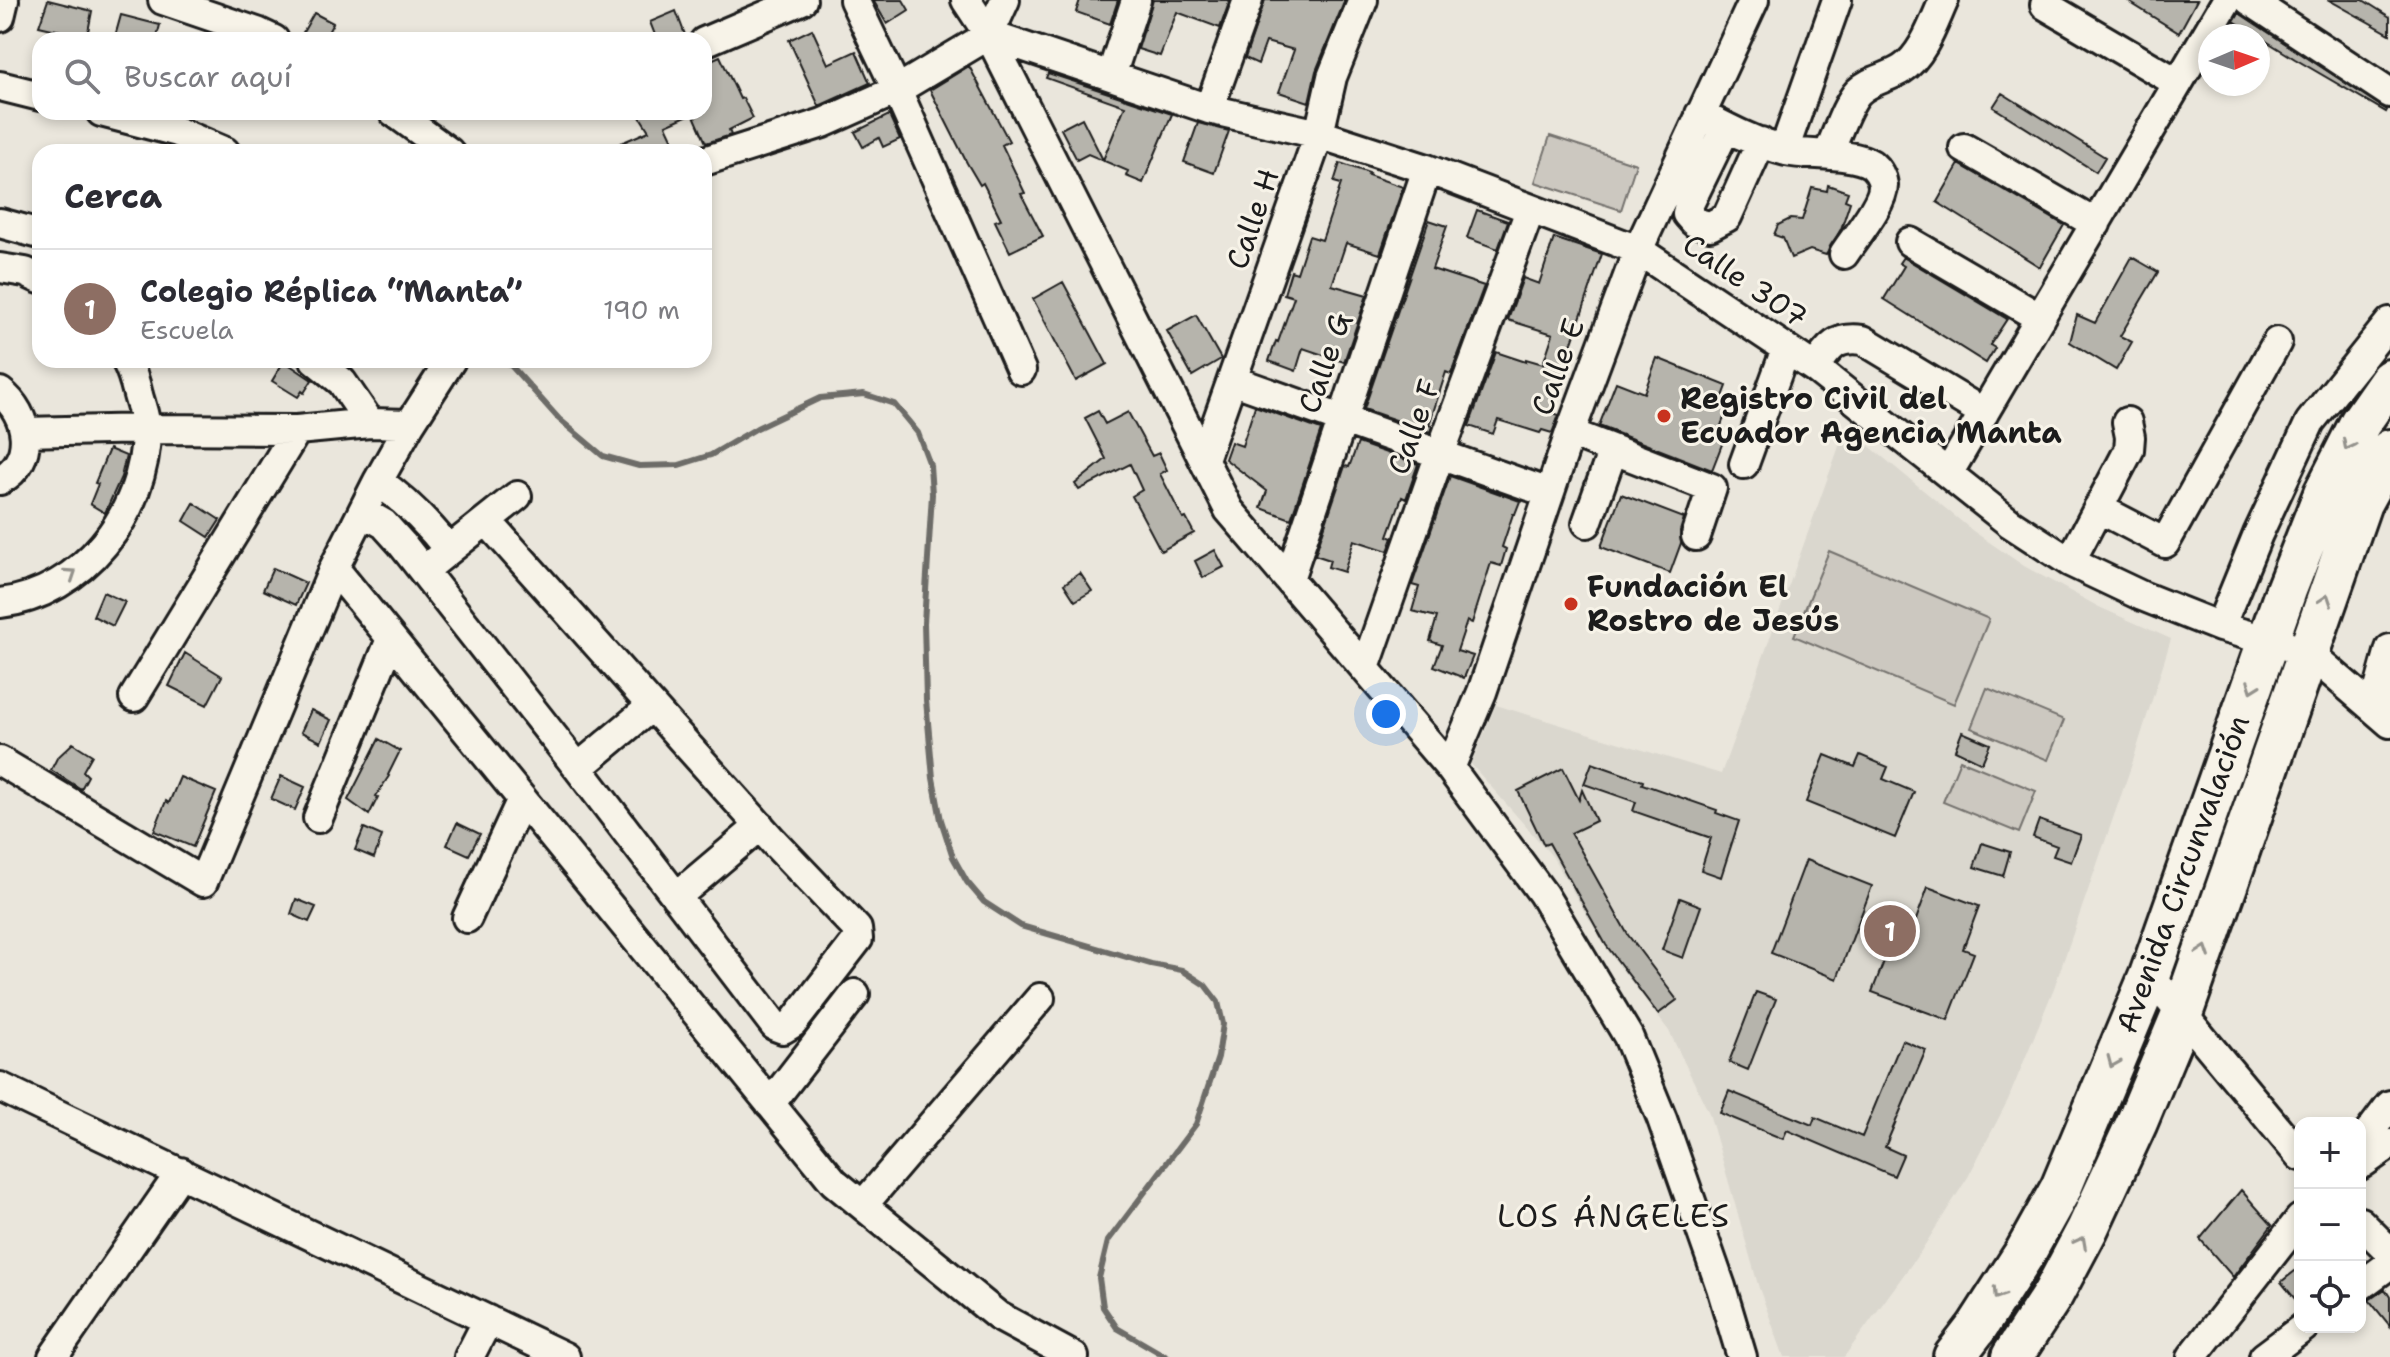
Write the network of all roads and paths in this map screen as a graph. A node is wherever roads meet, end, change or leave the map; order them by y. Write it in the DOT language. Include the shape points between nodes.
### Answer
graph roads {
  1 [pos="4,0"];
  2 [pos="163,0"];
  3 [pos="802,0"];
  4 [pos="854,0"];
  5 [pos="966,0"];
  6 [pos="1005,0"];
  7 [pos="1136,0"];
  8 [pos="1248,0"];
  9 [pos="1363,0"];
  10 [pos="1754,0"];
  11 [pos="1837,0"];
  12 [pos="1944,0"];
  13 [pos="2227,0"];
  14 [pos="2249,0"];
  15 [pos="2045,5"];
  16 [pos="0,17"];
  17 [pos="257,32"];
  18 [pos="989,35"];
  19 [pos="712,39"];
  20 [pos="1111,76"];
  21 [pos="2178,83"];
  22 [pos="0,86"];
  23 [pos="897,90"];
  24 [pos="2390,93"];
  25 [pos="32,94"];
  26 [pos="1209,109"];
  27 [pos="1700,114"];
  28 [pos="132,120"];
  29 [pos="404,120"];
  30 [pos="1726,128"];
  31 [pos="1319,134"];
  32 [pos="206,144"];
  33 [pos="435,144"];
  34 [pos="1773,146"];
  35 [pos="1964,148"];
  36 [pos="1828,154"];
  37 [pos="712,158"];
  38 [pos="1427,169"];
  39 [pos="1530,210"];
  40 [pos="0,223"];
  41 [pos="2096,224"];
  42 [pos="32,232"];
  43 [pos="1910,242"];
  44 [pos="1638,250"];
  45 [pos="1844,254"];
  46 [pos="0,268"];
  47 [pos="32,275"];
  48 [pos="2040,318"];
  49 [pos="2390,322"];
  50 [pos="2277,342"];
  51 [pos="1786,349"];
  52 [pos="130,368"];
  53 [pos="325,368"];
  54 [pos="446,368"];
  55 [pos="1815,368"];
  56 [pos="1021,370"];
  57 [pos="1232,380"];
  58 [pos="2390,380"];
  59 [pos="0,392"];
  60 [pos="1984,413"];
  61 [pos="1342,420"];
  62 [pos="2127,422"];
  63 [pos="370,423"];
  64 [pos="410,424"];
  65 [pos="147,429"];
  66 [pos="297,430"];
  67 [pos="25,432"];
  68 [pos="1570,433"];
  69 [pos="1613,450"];
  70 [pos="2390,450"];
  71 [pos="1440,454"];
  72 [pos="1204,459"];
  73 [pos="1744,464"];
  74 [pos="1949,472"];
  75 [pos="0,480"];
  76 [pos="378,481"];
  77 [pos="1549,493"];
  78 [pos="517,496"];
  79 [pos="2098,508"];
  80 [pos="363,512"];
  81 [pos="487,521"];
  82 [pos="1587,523"];
  83 [pos="1696,536"];
  84 [pos="449,550"];
  85 [pos="2070,562"];
  86 [pos="334,568"];
  87 [pos="424,570"];
  88 [pos="1289,579"];
  89 [pos="0,603"];
  90 [pos="2220,627"];
  91 [pos="391,639"];
  92 [pos="2269,640"];
  93 [pos="2390,649"];
  94 [pos="2308,652"];
  95 [pos="1365,668"];
  96 [pos="134,697"];
  97 [pos="652,706"];
  98 [pos="2382,715"];
  99 [pos="0,761"];
  100 [pos="578,768"];
  101 [pos="1450,768"];
  102 [pos="522,799"];
  103 [pos="318,818"];
  104 [pos="760,826"];
  105 [pos="676,897"];
  106 [pos="467,918"];
  107 [pos="2150,975"];
  108 [pos="855,994"];
  109 [pos="1040,998"];
  110 [pos="2182,1014"];
  111 [pos="0,1087"];
  112 [pos="770,1104"];
  113 [pos="2390,1105"];
  114 [pos="2366,1137"];
  115 [pos="2390,1144"];
  116 [pos="2294,1149"];
  117 [pos="2366,1161"];
  118 [pos="181,1172"];
  119 [pos="863,1205"];
  120 [pos="2294,1227"];
  121 [pos="2366,1228"];
  122 [pos="2390,1252"];
  123 [pos="2390,1264"];
  124 [pos="2366,1282"];
  125 [pos="488,1320"];
  126 [pos="2296,1333"];
  127 [pos="53,1357"];
  128 [pos="469,1357"];
  129 [pos="565,1357"];
  130 [pos="1074,1357"];
  131 [pos="1742,1357"];
  132 [pos="1954,1357"];
  133 [pos="2012,1357"];
  134 [pos="2192,1357"];
  135 [pos="2264,1357"];
  1 -- 16 [label="street"];
  2 -- 17 [label="street"];
  3 -- 19 [label="street"];
  4 -- 23 [label="street"];
  5 -- 18 [label="street"];
  6 -- 18 [label="street"];
  7 -- 20 [label="street"];
  8 -- 26 [label="street"];
  9 -- 31 [label="street, Calle H" via="1332,77"];
  10 -- 27 [label="street, Calle E"];
  11 -- 34 [label="street"];
  12 -- 36 [label="street" via="1907,67 1856,94"];
  13 -- 21 [label="street"];
  14 -- 24 [label="street"];
  15 -- 21 [label="street"];
  18 -- 20 [label="street, Calle 307"];
  18 -- 23 [label="street"];
  18 -- 72 [label="street"];
  20 -- 26 [label="street, Calle 307"];
  21 -- 41 [label="street"];
  22 -- 25 [label="street"];
  23 -- 37 [label="street" via="823,123"];
  23 -- 56 [label="street"];
  26 -- 31 [label="street, Calle 307"];
  27 -- 30 [label="street"];
  27 -- 44 [label="street, Calle E"];
  28 -- 32 [label="street"];
  29 -- 33 [label="street"];
  30 -- 34 [label="street"];
  30 -- 34 [label="street" via="1689,204 1687,214 1694,222 1710,226 1727,217"];
  31 -- 38 [label="street, Calle 307"];
  31 -- 57 [label="street, Calle H"];
  34 -- 36 [label="street"];
  35 -- 41 [label="street"];
  36 -- 45 [label="street" via="1869,163 1883,185"];
  38 -- 39 [label="street, Calle 307"];
  38 -- 61 [label="street, Calle G"];
  39 -- 44 [label="street, Calle 307"];
  39 -- 71 [label="street, Calle F"];
  40 -- 42 [label="street"];
  41 -- 48 [label="street"];
  43 -- 48 [label="street"];
  44 -- 51 [label="street, Calle 307"];
  44 -- 68 [label="street, Calle E"];
  46 -- 47 [label="street"];
  48 -- 60 [label="street"];
  49 -- 90 [label="street" via="2310,422"];
  50 -- 79 [label="street" via="2165,543"];
  51 -- 55 [label="street, Calle 307"];
  51 -- 73 [label="street"];
  52 -- 65 [label="street"];
  53 -- 63 [label="street" via="342,382"];
  54 -- 64 [label="street"];
  55 -- 60 [label="street" via="1836,343 1863,340"];
  55 -- 74 [label="street, Calle 307"];
  57 -- 61 [label="street"];
  57 -- 72 [label="street, Calle H"];
  58 -- 92 [label="highway, Avenida Circunvalación, one-way" via="2360,423 2324,494"];
  59 -- 67 [label="street" via="21,415"];
  60 -- 74 [label="street"];
  61 -- 71 [label="street"];
  61 -- 88 [label="street, Calle G"];
  62 -- 79 [label="street" via="2129,450"];
  63 -- 64 [label="street"];
  63 -- 66 [label="street"];
  64 -- 76 [label="street"];
  65 -- 66 [label="street"];
  65 -- 67 [label="street"];
  89 -- 65 [label="street, one-way" via="22,601 75,575 115,532 139,478"];
  66 -- 96 [label="street"];
  67 -- 75 [label="street" via="17,465"];
  68 -- 69 [label="street"];
  68 -- 77 [label="street, Calle E"];
  69 -- 82 [label="street"];
  69 -- 83 [label="street" via="1712,488"];
  94 -- 70 [label="highway, Avenida Circunvalación, one-way" via="2361,503"];
  71 -- 77 [label="street"];
  71 -- 95 [label="street, Calle F"];
  72 -- 88 [label="street" via="1229,510"];
  74 -- 85 [label="street, Calle 307" via="2010,523"];
  76 -- 80 [label="street"];
  76 -- 84 [label="street" via="427,521"];
  77 -- 101 [label="street, Calle E" via="1482,692"];
  78 -- 81 [label="street"];
  79 -- 85 [label="street"];
  80 -- 86 [label="street"];
  80 -- 87 [label="street" via="384,524"];
  81 -- 84 [label="street"];
  81 -- 97 [label="street"];
  84 -- 87 [label="street"];
  85 -- 90 [label="street, Calle 307"];
  86 -- 91 [label="street"];
  86 -- 99 [label="street" via="203,882"];
  87 -- 100 [label="street"];
  88 -- 95 [label="street"];
  90 -- 92 [label="street, Calle 307"];
  91 -- 102 [label="street"];
  91 -- 103 [label="street"];
  92 -- 94 [label="street, Calle 307"];
  92 -- 107 [label="highway, Avenida Circunvalación, one-way"];
  93 -- 98 [label="street"];
  94 -- 98 [label="street, Calle 307"];
  110 -- 94 [label="highway, Avenida Circunvalación, one-way"];
  95 -- 101 [label="street"];
  97 -- 100 [label="street"];
  97 -- 104 [label="street"];
  100 -- 105 [label="street"];
  101 -- 131 [label="street" via="1543,894 1628,1036 1662,1119"];
  102 -- 106 [label="street"];
  102 -- 112 [label="street"];
  104 -- 105 [label="street"];
  104 -- 105 [label="street" via="857,929 858,939 793,1023 783,1029 775,1026"];
  107 -- 110 [label="street"];
  107 -- 132 [label="highway, Avenida Circunvalación, one-way" via="2061,1188 2026,1251"];
  108 -- 112 [label="street"];
  109 -- 119 [label="street"];
  110 -- 116 [label="street"];
  133 -- 110 [label="highway, Avenida Circunvalación, one-way" via="2087,1230"];
  111 -- 118 [label="street"];
  112 -- 119 [label="street" via="834,1182"];
  113 -- 114 [label="street"];
  115 -- 117 [label="street"];
  118 -- 125 [label="street"];
  118 -- 127 [label="street"];
  119 -- 130 [label="street" via="998,1316"];
  120 -- 134 [label="street"];
  121 -- 122 [label="street"];
  123 -- 124 [label="street"];
  125 -- 128 [label="street"];
  125 -- 129 [label="street"];
  126 -- 135 [label="street"];
}
